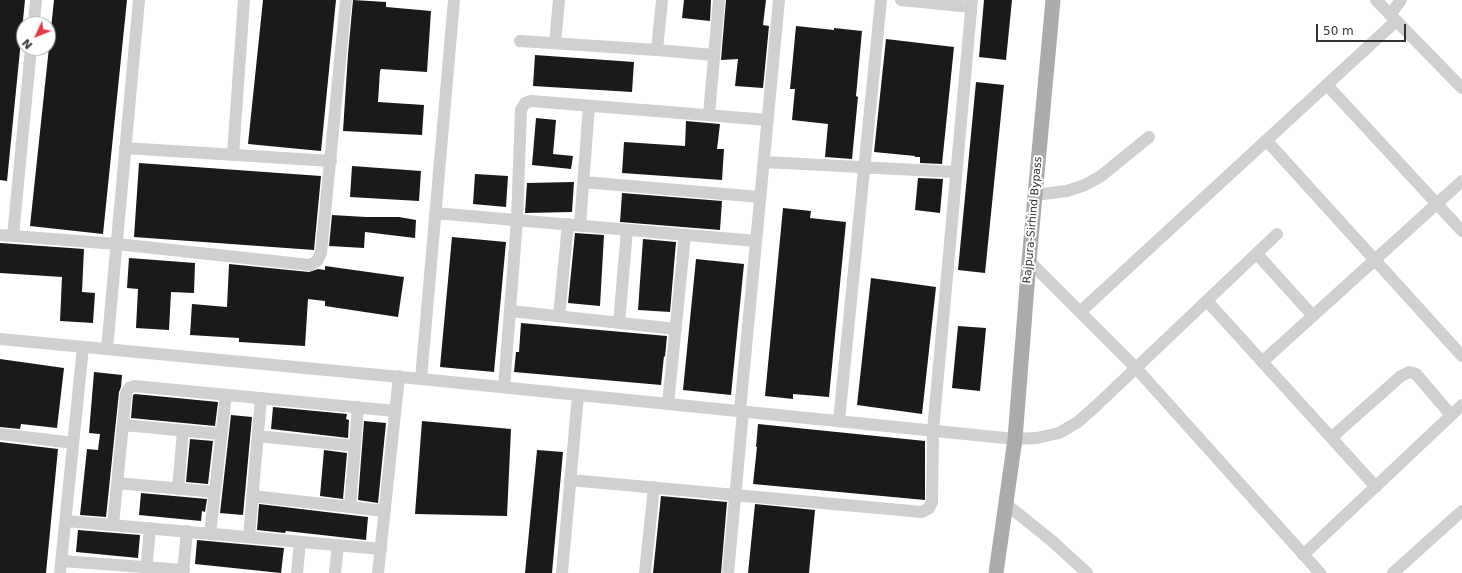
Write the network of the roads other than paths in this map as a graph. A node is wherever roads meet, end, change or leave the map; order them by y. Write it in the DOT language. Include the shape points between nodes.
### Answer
graph roads {
  1 [pos="36,0"];
  2 [pos="138,0"];
  3 [pos="244,0"];
  4 [pos="346,0"];
  5 [pos="454,0"];
  6 [pos="559,0"];
  7 [pos="662,0"];
  8 [pos="719,0"];
  9 [pos="779,0"];
  10 [pos="881,0"];
  11 [pos="901,0"];
  12 [pos="1054,0"];
  13 [pos="1376,0"];
  14 [pos="1401,0"];
  15 [pos="971,3"];
  16 [pos="35,16"];
  17 [pos="1393,18"];
  18 [pos="520,41"];
  19 [pos="556,44"];
  20 [pos="657,50"];
  21 [pos="714,55"];
  22 [pos="31,56"];
  23 [pos="1327,85"];
  24 [pos="1462,88"];
  25 [pos="589,106"];
  26 [pos="709,115"];
  27 [pos="768,120"];
  28 [pos="1148,137"];
  29 [pos="1266,140"];
  30 [pos="125,148"];
  31 [pos="233,155"];
  32 [pos="331,161"];
  33 [pos="764,162"];
  34 [pos="864,167"];
  35 [pos="956,172"];
  36 [pos="1462,181"];
  37 [pos="583,182"];
  38 [pos="1035,195"];
  39 [pos="760,197"];
  40 [pos="1437,204"];
  41 [pos="436,213"];
  42 [pos="517,220"];
  43 [pos="574,225"];
  44 [pos="627,230"];
  45 [pos="1462,231"];
  46 [pos="1277,234"];
  47 [pos="0,235"];
  48 [pos="685,235"];
  49 [pos="13,236"];
  50 [pos="756,241"];
  51 [pos="117,244"];
  52 [pos="1257,254"];
  53 [pos="1375,260"];
  54 [pos="1029,261"];
  55 [pos="1207,302"];
  56 [pos="510,311"];
  57 [pos="1080,312"];
  58 [pos="559,316"];
  59 [pos="1313,316"];
  60 [pos="619,323"];
  61 [pos="676,328"];
  62 [pos="0,339"];
  63 [pos="83,347"];
  64 [pos="107,349"];
  65 [pos="1462,356"];
  66 [pos="1262,362"];
  67 [pos="1136,368"];
  68 [pos="399,376"];
  69 [pos="421,379"];
  70 [pos="504,387"];
  71 [pos="226,395"];
  72 [pos="578,395"];
  73 [pos="261,398"];
  74 [pos="668,404"];
  75 [pos="1462,405"];
  76 [pos="358,407"];
  77 [pos="395,411"];
  78 [pos="742,411"];
  79 [pos="1452,415"];
  80 [pos="839,421"];
  81 [pos="123,425"];
  82 [pos="183,431"];
  83 [pos="933,431"];
  84 [pos="0,434"];
  85 [pos="221,434"];
  86 [pos="258,436"];
  87 [pos="1332,438"];
  88 [pos="1014,439"];
  89 [pos="73,443"];
  90 [pos="355,446"];
  91 [pos="570,480"];
  92 [pos="117,483"];
  93 [pos="1376,486"];
  94 [pos="654,487"];
  95 [pos="178,489"];
  96 [pos="215,492"];
  97 [pos="736,494"];
  98 [pos="252,496"];
  99 [pos="1006,504"];
  100 [pos="350,507"];
  101 [pos="385,511"];
  102 [pos="1462,511"];
  103 [pos="66,521"];
  104 [pos="113,525"];
  105 [pos="150,528"];
  106 [pos="187,532"];
  107 [pos="210,534"];
  108 [pos="249,537"];
  109 [pos="300,542"];
  110 [pos="338,545"];
  111 [pos="381,549"];
  112 [pos="1303,555"];
  113 [pos="62,561"];
  114 [pos="108,569"];
  115 [pos="146,570"];
  116 [pos="184,571"];
  117 [pos="60,573"];
  118 [pos="297,573"];
  119 [pos="335,573"];
  120 [pos="378,573"];
  121 [pos="562,573"];
  122 [pos="645,573"];
  123 [pos="728,573"];
  124 [pos="996,573"];
  125 [pos="1087,573"];
  126 [pos="1320,573"];
  127 [pos="1393,573"];
  1 -- 16 [label="street"];
  2 -- 30 [label="street"];
  3 -- 31 [label="street"];
  4 -- 32 [label="street"];
  5 -- 41 [label="street"];
  6 -- 19 [label="street"];
  7 -- 20 [label="street"];
  8 -- 21 [label="street"];
  9 -- 27 [label="street"];
  10 -- 34 [label="street"];
  11 -- 15 [label="street"];
  12 -- 38 [label="main road, Rajpura-Sirhind Bypass"];
  13 -- 17 [label="street"];
  14 -- 17 [label="street"];
  15 -- 35 [label="street"];
  17 -- 23 [label="street"];
  17 -- 24 [label="street"];
  18 -- 19 [label="street"];
  19 -- 20 [label="street"];
  20 -- 21 [label="street"];
  21 -- 26 [label="street"];
  22 -- 49 [label="street"];
  23 -- 29 [label="street"];
  23 -- 40 [label="street"];
  25 -- 26 [label="street"];
  25 -- 37 [label="street"];
  25 -- 42 [label="street" via="531,101 521,110"];
  26 -- 27 [label="street"];
  27 -- 33 [label="street"];
  28 -- 38 [label="street" via="1101,176 1085,185 1067,191"];
  29 -- 53 [label="street"];
  29 -- 57 [label="street"];
  30 -- 31 [label="street"];
  30 -- 51 [label="street"];
  31 -- 32 [label="street"];
  32 -- 51 [label="street" via="321,253 317,261 310,265"];
  33 -- 34 [label="street"];
  33 -- 39 [label="street"];
  34 -- 35 [label="street"];
  34 -- 80 [label="street"];
  35 -- 83 [label="street"];
  36 -- 40 [label="street"];
  37 -- 39 [label="street"];
  37 -- 43 [label="street"];
  38 -- 54 [label="main road, Rajpura-Sirhind Bypass"];
  39 -- 50 [label="street"];
  40 -- 45 [label="street"];
  40 -- 53 [label="street"];
  41 -- 42 [label="street"];
  41 -- 69 [label="street"];
  42 -- 43 [label="street"];
  42 -- 56 [label="street"];
  43 -- 44 [label="street"];
  43 -- 58 [label="street"];
  44 -- 48 [label="street"];
  44 -- 60 [label="street"];
  46 -- 52 [label="street"];
  47 -- 49 [label="street"];
  48 -- 50 [label="street"];
  48 -- 61 [label="street"];
  49 -- 51 [label="street"];
  50 -- 78 [label="street"];
  51 -- 64 [label="street"];
  52 -- 55 [label="street"];
  52 -- 59 [label="street"];
  53 -- 59 [label="street"];
  53 -- 65 [label="street"];
  54 -- 57 [label="street"];
  54 -- 88 [label="main road, Rajpura-Sirhind Bypass"];
  55 -- 66 [label="street"];
  55 -- 67 [label="street"];
  56 -- 58 [label="street"];
  56 -- 70 [label="street"];
  57 -- 67 [label="street"];
  58 -- 60 [label="street"];
  59 -- 66 [label="street"];
  60 -- 61 [label="street"];
  61 -- 74 [label="street"];
  62 -- 63 [label="street"];
  63 -- 64 [label="street"];
  63 -- 89 [label="street"];
  64 -- 68 [label="street"];
  66 -- 87 [label="street"];
  67 -- 88 [label="street" via="1078,422 1059,433 1038,438"];
  67 -- 112 [label="street"];
  68 -- 69 [label="street"];
  68 -- 77 [label="street"];
  69 -- 70 [label="street"];
  70 -- 72 [label="street"];
  71 -- 73 [label="street"];
  71 -- 81 [label="street" via="134,386 126,393"];
  71 -- 85 [label="street"];
  72 -- 74 [label="street"];
  72 -- 91 [label="street"];
  73 -- 76 [label="street"];
  73 -- 86 [label="street"];
  74 -- 78 [label="street"];
  75 -- 79 [label="street"];
  76 -- 77 [label="street"];
  76 -- 90 [label="street"];
  77 -- 101 [label="street"];
  78 -- 80 [label="street"];
  78 -- 97 [label="street"];
  79 -- 87 [label="street" via="1416,374 1409,372"];
  79 -- 93 [label="street"];
  80 -- 83 [label="street"];
  81 -- 82 [label="street"];
  81 -- 92 [label="street"];
  82 -- 85 [label="street"];
  82 -- 95 [label="street"];
  83 -- 88 [label="street"];
  83 -- 97 [label="street" via="932,502 929,508 922,512"];
  84 -- 89 [label="street"];
  85 -- 96 [label="street"];
  86 -- 90 [label="street"];
  86 -- 98 [label="street"];
  87 -- 93 [label="street"];
  88 -- 99 [label="main road, Rajpura-Sirhind Bypass"];
  89 -- 103 [label="street"];
  90 -- 100 [label="street"];
  91 -- 94 [label="street"];
  91 -- 121 [label="street"];
  92 -- 95 [label="street"];
  92 -- 104 [label="street"];
  93 -- 112 [label="street"];
  94 -- 97 [label="street"];
  94 -- 122 [label="street"];
  95 -- 96 [label="street"];
  96 -- 107 [label="street"];
  97 -- 123 [label="street"];
  98 -- 100 [label="street"];
  98 -- 108 [label="street"];
  99 -- 124 [label="main road, Rajpura-Sirhind Bypass"];
  99 -- 125 [label="street"];
  100 -- 101 [label="street"];
  101 -- 111 [label="street"];
  102 -- 127 [label="street"];
  103 -- 104 [label="street"];
  103 -- 113 [label="street"];
  104 -- 105 [label="street"];
  105 -- 106 [label="street"];
  105 -- 115 [label="street"];
  106 -- 107 [label="street"];
  106 -- 116 [label="street"];
  107 -- 108 [label="street"];
  108 -- 109 [label="street"];
  109 -- 110 [label="street"];
  109 -- 118 [label="street"];
  110 -- 111 [label="street"];
  110 -- 119 [label="street"];
  111 -- 120 [label="street"];
  112 -- 126 [label="street"];
  113 -- 114 [label="street"];
  113 -- 117 [label="street"];
  114 -- 115 [label="street"];
  115 -- 116 [label="street"];
}
